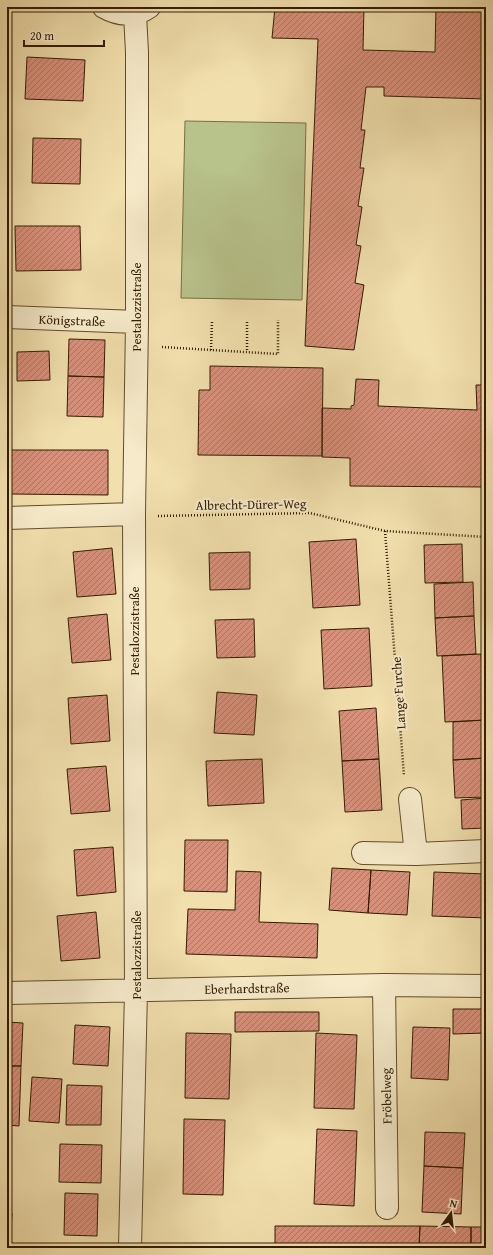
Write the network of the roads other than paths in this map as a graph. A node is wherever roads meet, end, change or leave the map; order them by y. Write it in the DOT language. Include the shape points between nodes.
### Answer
graph roads {
  1 [pos="104,7"];
  2 [pos="142,10"];
  3 [pos="7,317"];
  4 [pos="136,322"];
  5 [pos="134,514"];
  6 [pos="7,518"];
  7 [pos="410,800"];
  8 [pos="486,851"];
  9 [pos="362,853"];
  10 [pos="416,854"];
  11 [pos="384,985"];
  12 [pos="486,986"];
  13 [pos="136,991"];
  14 [pos="7,993"];
  15 [pos="387,1208"];
  16 [pos="130,1248"];
  1 -- 2 [label="street" via="122,14"];
  2 -- 4 [label="street, Pestalozzistraße" via="137,52"];
  3 -- 4 [label="street, Königstraße"];
  4 -- 5 [label="street, Pestalozzistraße"];
  5 -- 6 [label="street"];
  5 -- 13 [label="street, Pestalozzistraße"];
  7 -- 10 [label="street"];
  8 -- 10 [label="street"];
  9 -- 10 [label="street"];
  11 -- 12 [label="street, Eberhardstraße"];
  11 -- 13 [label="street, Eberhardstraße"];
  11 -- 15 [label="street, Fröbelweg"];
  13 -- 14 [label="street, Eberhardstraße"];
  13 -- 16 [label="street, Pestalozzistraße"];
}
